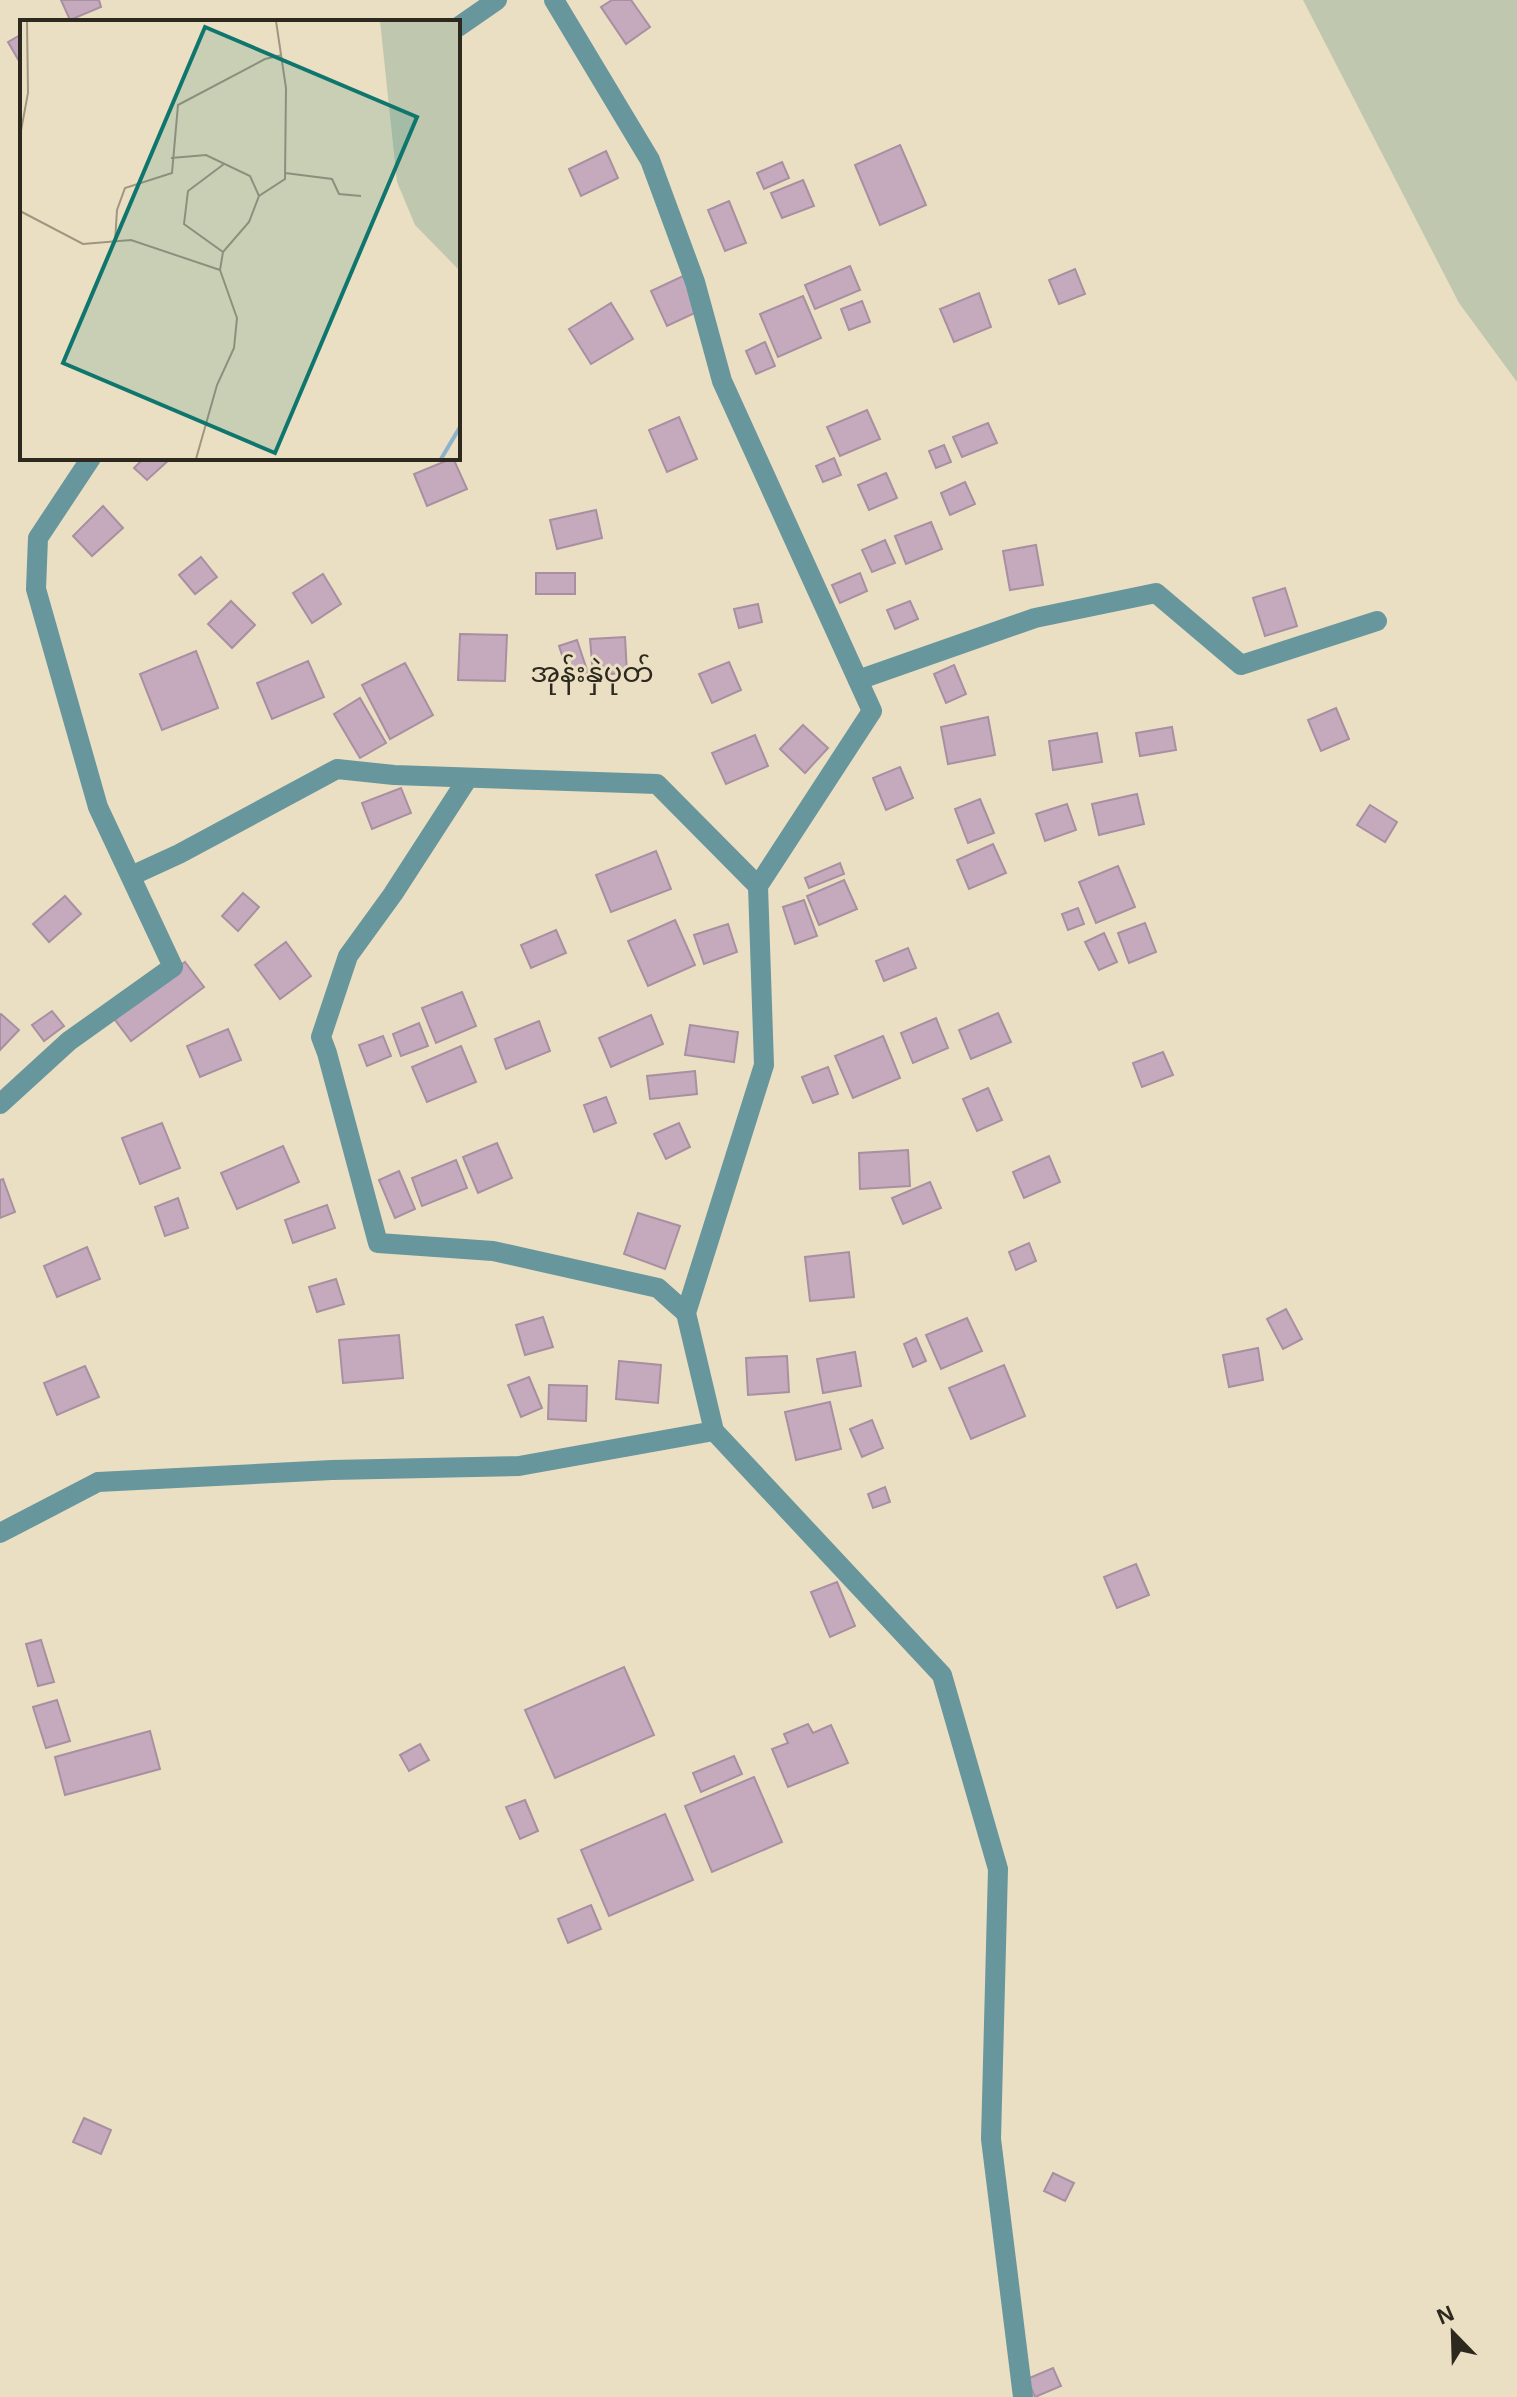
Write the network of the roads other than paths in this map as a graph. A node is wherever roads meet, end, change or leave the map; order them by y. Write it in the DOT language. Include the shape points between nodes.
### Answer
graph roads {
  1 [pos="497,0"];
  2 [pos="554,0"];
  3 [pos="460,26"];
  4 [pos="90,460"];
  5 [pos="1377,621"];
  6 [pos="858,680"];
  7 [pos="468,778"];
  8 [pos="131,876"];
  9 [pos="758,886"];
  10 [pos="0,1104"];
  11 [pos="686,1313"];
  12 [pos="714,1431"];
  13 [pos="2,1526"];
  14 [pos="1023,2397"];
  1 -- 3 [label="street"];
  2 -- 6 [label="street" via="650,160 695,282 722,381"];
  4 -- 8 [label="street" via="38,538 36,589 98,807"];
  5 -- 6 [label="street" via="1241,665 1156,593 1035,618"];
  6 -- 9 [label="street" via="872,711"];
  7 -- 8 [label="street" via="337,769"];
  7 -- 9 [label="street" via="657,784"];
  7 -- 11 [label="street" via="348,956 321,1037 378,1243 493,1251 658,1288"];
  8 -- 10 [label="street" via="173,967 69,1041"];
  9 -- 11 [label="street" via="764,1065"];
  11 -- 12 [label="street"];
  12 -- 13 [label="street" via="519,1466 98,1482"];
  12 -- 14 [label="street" via="942,1675 998,1869 991,2139"];
}
